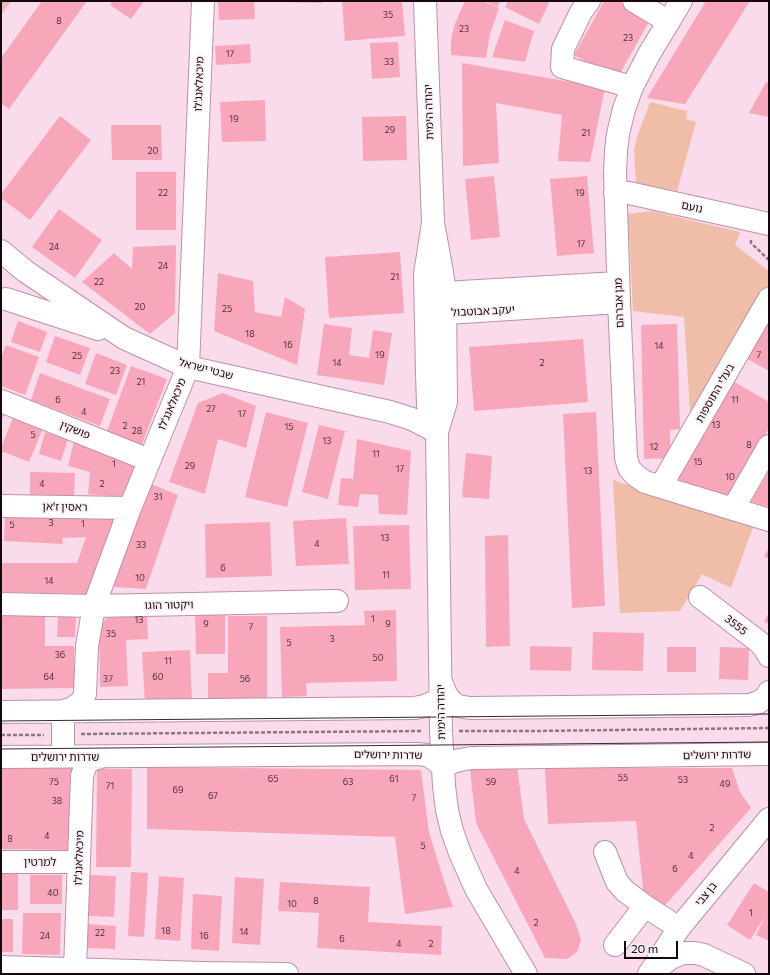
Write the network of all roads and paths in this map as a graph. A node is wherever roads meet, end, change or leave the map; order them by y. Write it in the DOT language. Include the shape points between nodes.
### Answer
graph roads {
  1 [pos="203,1"];
  2 [pos="425,1"];
  3 [pos="589,1"];
  4 [pos="634,1"];
  5 [pos="681,1"];
  6 [pos="669,22"];
  7 [pos="632,87"];
  8 [pos="615,193"];
  9 [pos="433,223"];
  10 [pos="769,224"];
  11 [pos="1,251"];
  12 [pos="25,271"];
  13 [pos="619,292"];
  14 [pos="769,299"];
  15 [pos="3,302"];
  16 [pos="445,303"];
  17 [pos="425,304"];
  18 [pos="124,338"];
  19 [pos="188,367"];
  20 [pos="427,374"];
  21 [pos="1,401"];
  22 [pos="390,412"];
  23 [pos="437,432"];
  24 [pos="769,446"];
  25 [pos="149,460"];
  26 [pos="661,486"];
  27 [pos="1,506"];
  28 [pos="130,508"];
  29 [pos="733,509"];
  30 [pos="769,520"];
  31 [pos="700,597"];
  32 [pos="337,601"];
  33 [pos="1,604"];
  34 [pos="94,606"];
  35 [pos="769,656"];
  36 [pos="441,690"];
  37 [pos="766,696"];
  38 [pos="63,711"];
  39 [pos="1,712"];
  40 [pos="769,728"];
  41 [pos="441,731"];
  42 [pos="63,734"];
  43 [pos="1,735"];
  44 [pos="769,754"];
  45 [pos="1,757"];
  46 [pos="64,757"];
  47 [pos="101,757"];
  48 [pos="443,768"];
  49 [pos="769,819"];
  50 [pos="605,852"];
  51 [pos="1,862"];
  52 [pos="79,862"];
  53 [pos="645,906"];
  54 [pos="679,928"];
  55 [pos="615,945"];
  56 [pos="1,967"];
  57 [pos="75,969"];
  58 [pos="167,973"];
  59 [pos="529,973"];
  60 [pos="234,974"];
  61 [pos="287,974"];
  62 [pos="650,974"];
  63 [pos="744,974"];
  1 -- 19 [label="street, מיכאלאנג'לו"];
  2 -- 9 [label="street, יהודה הימית"];
  3 -- 7 [label="street" via="563,49 562,67"];
  4 -- 6 [label="street"];
  5 -- 6 [label="street, מגן אברהם"];
  6 -- 7 [label="street, מגן אברהם"];
  7 -- 8 [label="street, מגן אברהם" via="618,134"];
  8 -- 10 [label="street, נועם" via="629,193"];
  8 -- 13 [label="street, מגן אברהם"];
  9 -- 16 [label="street, יהודה הימית"];
  9 -- 17 [label="street, יהודה הימית" via="425,274"];
  11 -- 12 [label="street, שבטי ישראל"];
  12 -- 15 [label="street"];
  12 -- 18 [label="street, שבטי ישראל"];
  13 -- 16 [label="street, יעקב אבוטבול"];
  13 -- 26 [label="street, מגן אברהם" via="626,458 629,468 635,475 645,482"];
  14 -- 26 [label="street, בעלי התוספות"];
  15 -- 18 [label="street"];
  16 -- 17 [label="street, יעקב אבוטבול"];
  16 -- 23 [label="street, יהודה הימית" via="446,402"];
  17 -- 20 [label="street, יהודה הימית"];
  18 -- 19 [label="street, שבטי ישראל"];
  19 -- 22 [label="street, שבטי ישראל"];
  19 -- 25 [label="street, מיכאלאנג'לו"];
  20 -- 22 [label="street" via="418,394 408,403"];
  20 -- 23 [label="street, יהודה הימית" via="428,405"];
  21 -- 25 [label="street, פושקין"];
  22 -- 23 [label="street, שבטי ישראל" via="412,419"];
  23 -- 36 [label="street, יהודה הימית"];
  24 -- 29 [label="street"];
  25 -- 28 [label="street, מיכאלאנג'לו"];
  26 -- 29 [label="street, מגן אברהם"];
  27 -- 28 [label="street, ראסין ז'אן"];
  28 -- 34 [label="street, מיכאלאנג'לו"];
  29 -- 30 [label="street, מגן אברהם"];
  31 -- 35 [label="street, 3555" via="759,642"];
  32 -- 34 [label="street, ויקטור הוגו"];
  33 -- 34 [label="street, ויקטור הוגו"];
  34 -- 38 [label="street, מיכאלאנג'לו" via="87,646 85,694 77,705"];
  36 -- 37 [label="street" via="458,706 470,708 748,705"];
  36 -- 38 [label="street" via="432,703 415,708"];
  36 -- 41 [label="street, יהודה הימית"];
  38 -- 39 [label="street"];
  38 -- 42 [label="street"];
  40 -- 41 [label="path"];
  41 -- 42 [label="path"];
  41 -- 48 [label="street, יהודה הימית"];
  42 -- 43 [label="path"];
  42 -- 46 [label="street"];
  44 -- 48 [label="street, שדרות ירושלים" via="472,758 452,762"];
  45 -- 46 [label="street, שדרות ירושלים"];
  46 -- 47 [label="street, שדרות ירושלים"];
  47 -- 48 [label="street, שדרות ירושלים" via="417,754 432,758"];
  47 -- 52 [label="street, מיכאלאנג'לו" via="86,764 82,776"];
  48 -- 59 [label="street, יהודה הימית" via="447,810 460,853 476,889"];
  49 -- 54 [label="street, בן צבי"];
  50 -- 53 [label="street" via="617,882"];
  51 -- 52 [label="street, למרטין"];
  52 -- 57 [label="street, מיכאלאנג'לו"];
  53 -- 54 [label="street"];
  53 -- 55 [label="street"];
  54 -- 62 [label="street, בן צבי"];
  56 -- 57 [label="street"];
  57 -- 58 [label="street"];
  58 -- 60 [label="street"];
  60 -- 61 [label="street"];
  62 -- 63 [label="street" via="671,958 683,953 704,955"];
}
